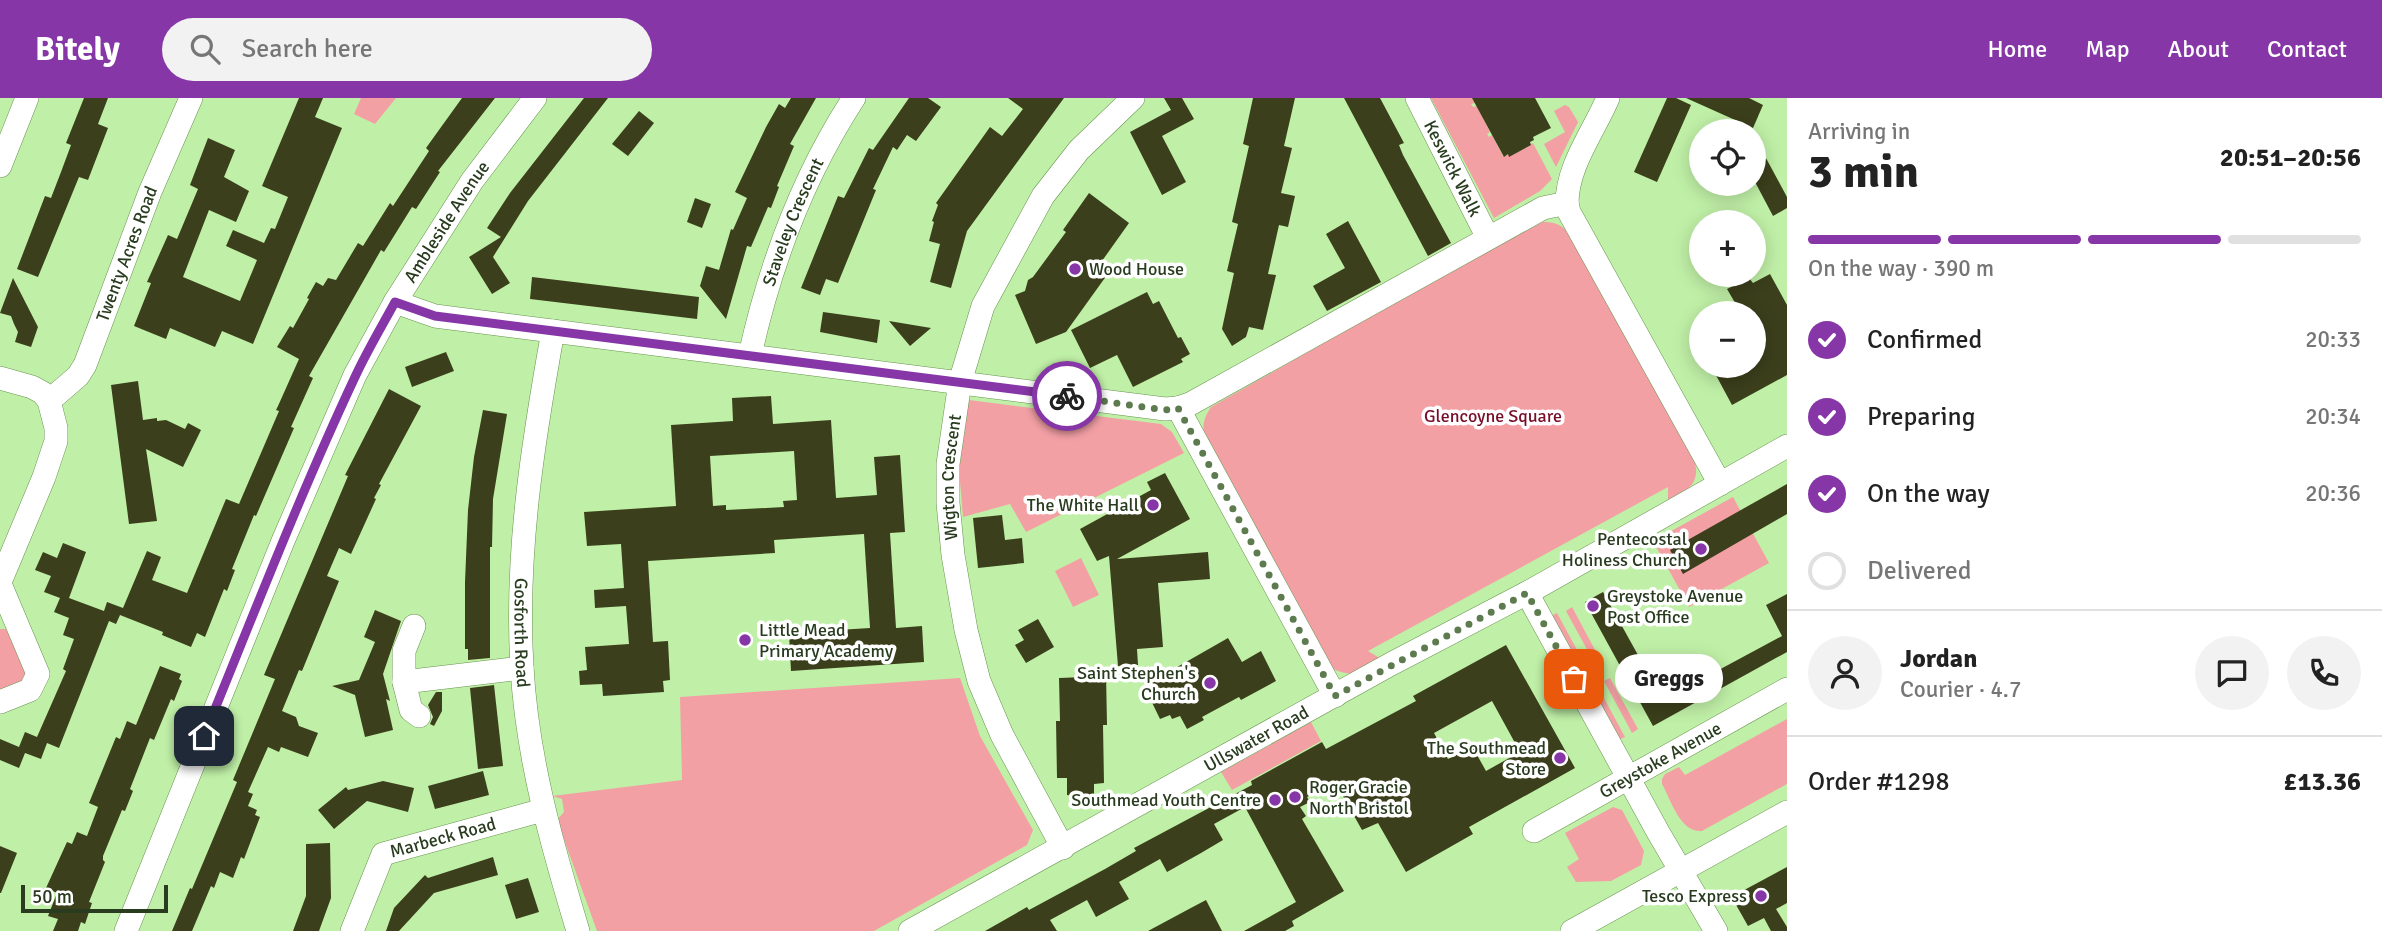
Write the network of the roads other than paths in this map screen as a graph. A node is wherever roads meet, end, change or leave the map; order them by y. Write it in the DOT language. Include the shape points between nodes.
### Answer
graph roads {
  1 [pos="27,98"];
  2 [pos="191,98"];
  3 [pos="535,98"];
  4 [pos="855,98"];
  5 [pos="1133,98"];
  6 [pos="1417,98"];
  7 [pos="1608,98"];
  8 [pos="0,166"];
  9 [pos="1567,203"];
  10 [pos="1488,238"];
  11 [pos="395,302"];
  12 [pos="553,331"];
  13 [pos="750,355"];
  14 [pos="0,378"];
  15 [pos="960,382"];
  16 [pos="49,401"];
  17 [pos="1178,408"];
  18 [pos="1787,446"];
  19 [pos="1720,484"];
  20 [pos="0,583"];
  21 [pos="1527,593"];
  22 [pos="414,626"];
  23 [pos="522,668"];
  24 [pos="404,682"];
  25 [pos="1787,689"];
  26 [pos="1335,696"];
  27 [pos="0,702"];
  28 [pos="419,716"];
  29 [pos="1629,778"];
  30 [pos="543,810"];
  31 [pos="1787,811"];
  32 [pos="1534,831"];
  33 [pos="1063,848"];
  34 [pos="1681,871"];
  35 [pos="126,931"];
  36 [pos="352,931"];
  37 [pos="578,931"];
  38 [pos="910,931"];
  39 [pos="1572,931"];
  40 [pos="1716,931"];
  1 -- 8 [label="street"];
  2 -- 16 [label="street, Twenty Acres Road" via="85,365"];
  3 -- 11 [label="street, Ambleside Avenue" via="472,181"];
  4 -- 13 [label="street, Staveley Crescent" via="802,195 762,301"];
  5 -- 15 [label="street, Wigton Crescent" via="1079,150 1043,196 983,306"];
  6 -- 10 [label="street, Keswick Walk"];
  7 -- 9 [label="street" via="1572,173"];
  9 -- 10 [label="street" via="1543,208"];
  9 -- 19 [label="street"];
  10 -- 17 [label="street"];
  11 -- 12 [label="street" via="435,316"];
  11 -- 35 [label="street, Ambleside Avenue" via="355,375 283,541"];
  12 -- 13 [label="street"];
  12 -- 23 [label="street, Gosforth Road" via="526,507"];
  13 -- 15 [label="street"];
  14 -- 16 [label="street" via="32,387"];
  15 -- 17 [label="street" via="1165,410"];
  15 -- 33 [label="street, Wigton Crescent" via="948,464 948,503 966,630 979,681 1002,735"];
  16 -- 20 [label="street" via="56,441"];
  17 -- 26 [label="street"];
  18 -- 19 [label="street, Ullswater Road"];
  19 -- 21 [label="street, Ullswater Road"];
  20 -- 27 [label="street" via="37,674 30,690"];
  21 -- 26 [label="street, Ullswater Road"];
  21 -- 29 [label="street"];
  22 -- 24 [label="street" via="404,651"];
  23 -- 24 [label="street"];
  23 -- 30 [label="street, Gosforth Road"];
  24 -- 28 [label="street" via="411,710"];
  25 -- 29 [label="street, Greystoke Avenue"];
  26 -- 33 [label="street, Ullswater Road"];
  29 -- 32 [label="street, Greystoke Avenue"];
  29 -- 34 [label="street"];
  30 -- 36 [label="street, Marbeck Road" via="383,854"];
  30 -- 37 [label="street, Gosforth Road"];
  31 -- 34 [label="street"];
  33 -- 38 [label="street, Ullswater Road"];
  34 -- 39 [label="street"];
  34 -- 40 [label="street"];
}
